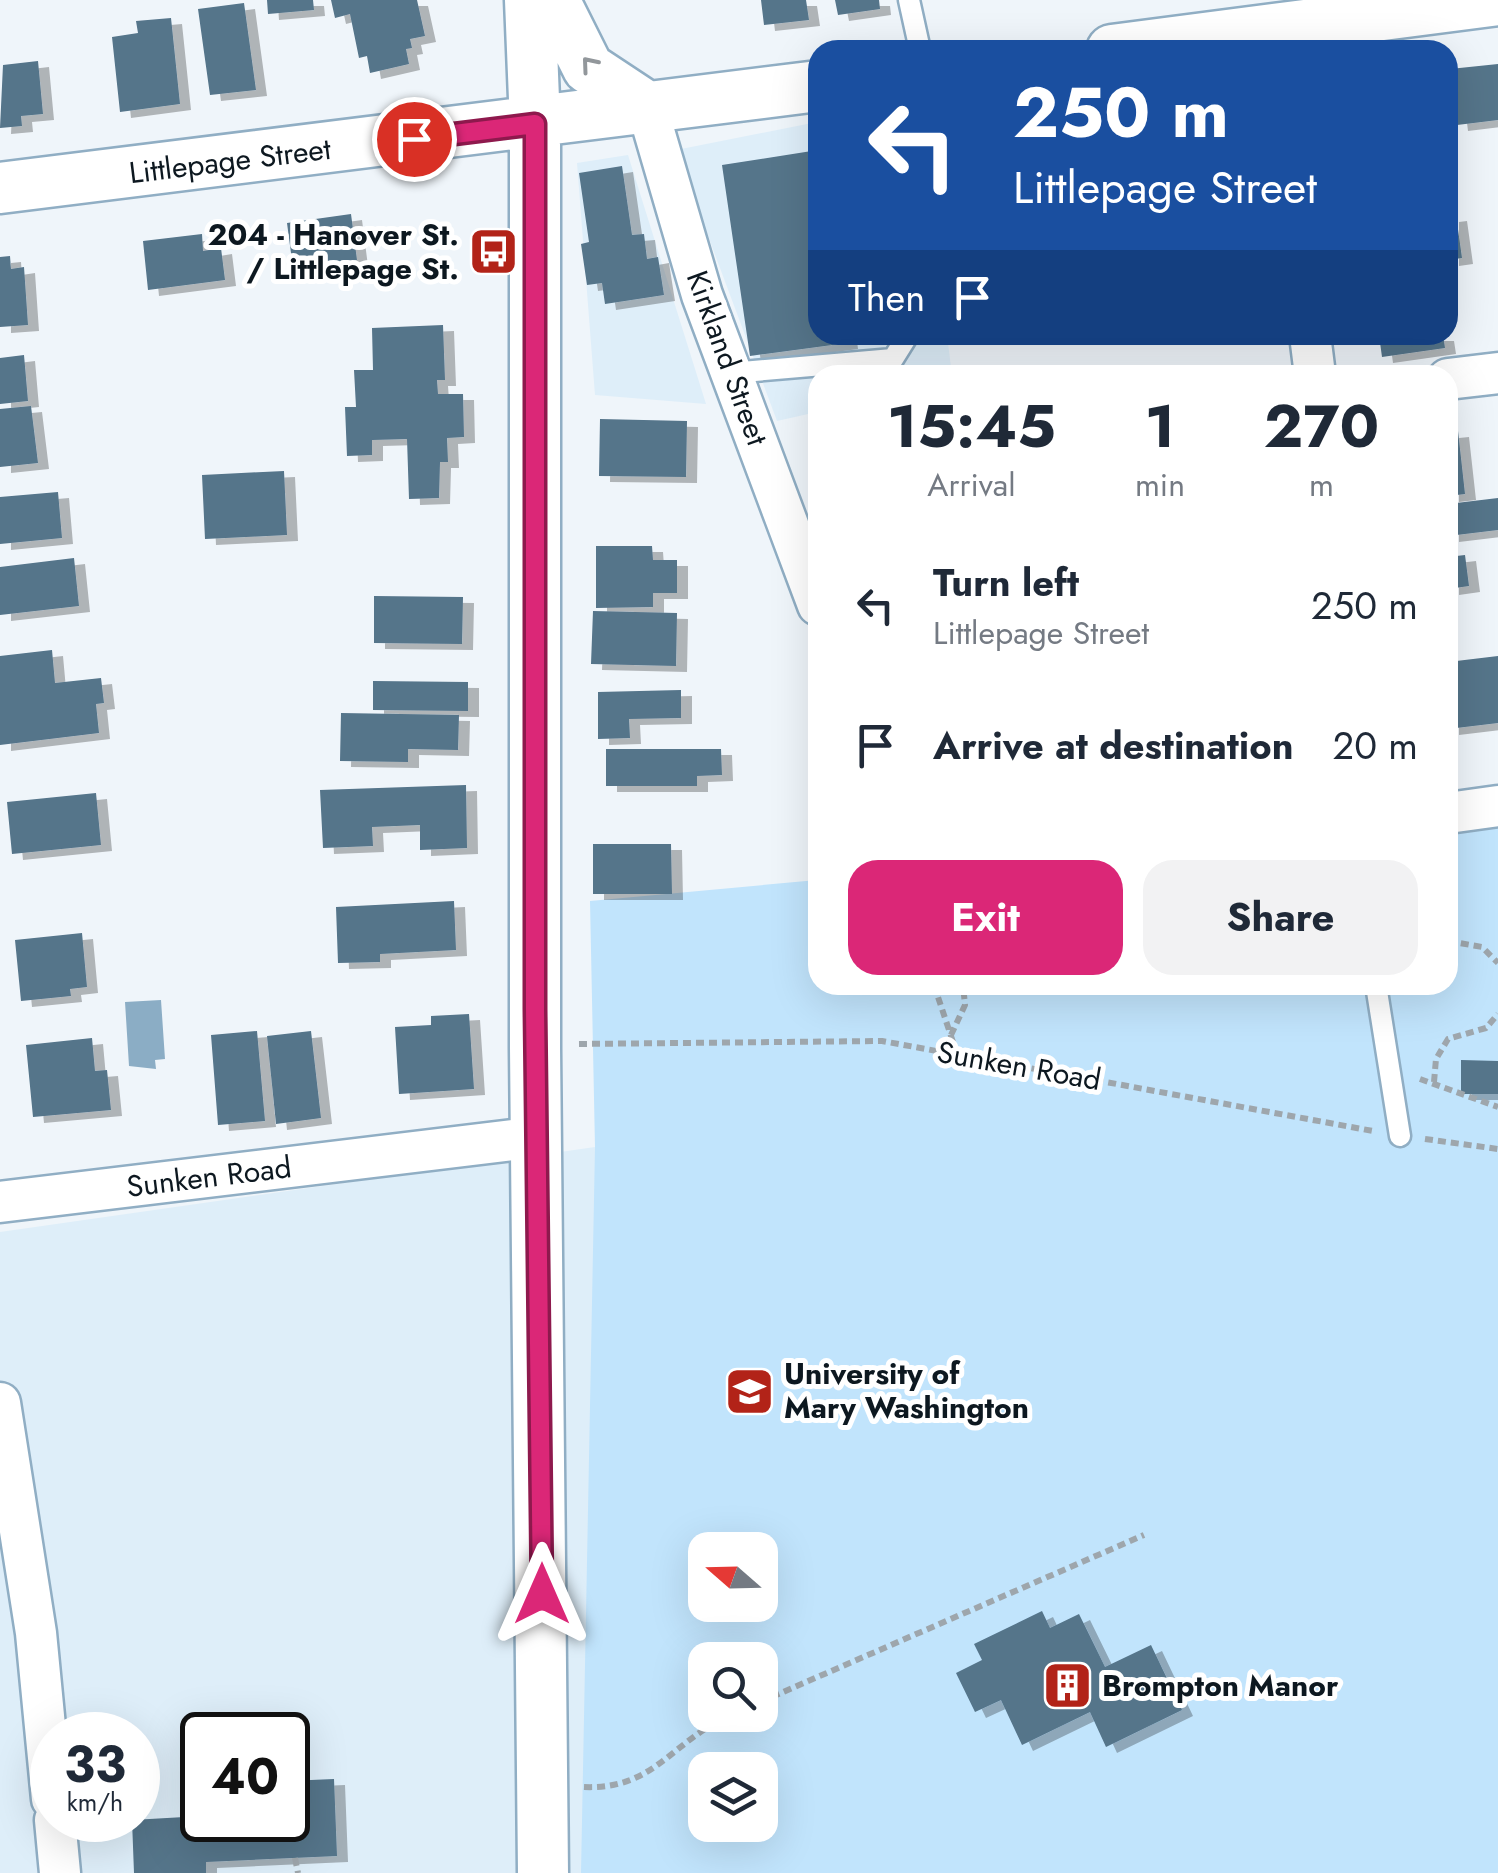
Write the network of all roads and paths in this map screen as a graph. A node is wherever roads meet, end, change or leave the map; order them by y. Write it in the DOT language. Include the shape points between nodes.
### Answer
graph roads {
  1 [pos="530,0"];
  2 [pos="554,0"];
  3 [pos="909,0"];
  4 [pos="1498,0"];
  5 [pos="1272,27"];
  6 [pos="918,40"];
  7 [pos="1182,40"];
  8 [pos="808,87"];
  9 [pos="648,107"];
  10 [pos="535,124"];
  11 [pos="0,188"];
  12 [pos="902,345"];
  13 [pos="824,365"];
  14 [pos="808,366"];
  15 [pos="731,373"];
  16 [pos="1498,373"];
  17 [pos="1458,379"];
  18 [pos="808,579"];
  19 [pos="1498,806"];
  20 [pos="1458,812"];
  21 [pos="1458,943"];
  22 [pos="1498,963"];
  23 [pos="937,995"];
  24 [pos="964,995"];
  25 [pos="1378,995"];
  26 [pos="1498,1014"];
  27 [pos="950,1036"];
  28 [pos="536,1048"];
  29 [pos="958,1056"];
  30 [pos="1498,1108"];
  31 [pos="1400,1136"];
  32 [pos="538,1137"];
  33 [pos="1498,1149"];
  34 [pos="0,1202"];
  35 [pos="0,1403"];
  36 [pos="8,1494"];
  37 [pos="1144,1535"];
  38 [pos="778,1694"];
  39 [pos="39,1712"];
  40 [pos="698,1732"];
  41 [pos="543,1785"];
  42 [pos="56,1842"];
  43 [pos="295,1858"];
  44 [pos="60,1873"];
  45 [pos="298,1873"];
  46 [pos="543,1873"];
  1 -- 10 [label="street"];
  9 -- 2 [label="street, one-way" via="588,68"];
  3 -- 6 [label="lane"];
  4 -- 5 [label="street"];
  5 -- 7 [label="street"];
  8 -- 9 [label="street, Littlepage Street"];
  9 -- 10 [label="street, Littlepage Street"];
  9 -- 15 [label="street, Kirkland Street"];
  10 -- 11 [label="street, Littlepage Street"];
  10 -- 28 [label="street"];
  12 -- 13 [label="lane" via="893,359"];
  14 -- 15 [label="lane"];
  15 -- 18 [label="street, Kirkland Street"];
  16 -- 17 [label="street"];
  19 -- 20 [label="street"];
  21 -- 22 [label="path" via="1482,947"];
  23 -- 27 [label="path"];
  24 -- 27 [label="path"];
  25 -- 31 [label="lane"];
  26 -- 30 [label="path" via="1486,1028 1448,1039 1436,1059 1434,1082"];
  27 -- 29 [label="path"];
  28 -- 29 [label="path, Sunken Road" via="882,1040"];
  28 -- 32 [label="street"];
  29 -- 31 [label="path, Sunken Road"];
  31 -- 33 [label="path, Sunken Road"];
  32 -- 34 [label="street, Sunken Road"];
  32 -- 41 [label="street"];
  35 -- 36 [label="street"];
  36 -- 39 [label="street"];
  37 -- 38 [label="path"];
  40 -- 41 [label="path" via="637,1780 615,1788"];
  41 -- 46 [label="street"];
  42 -- 44 [label="street"];
  43 -- 45 [label="path"];
}
